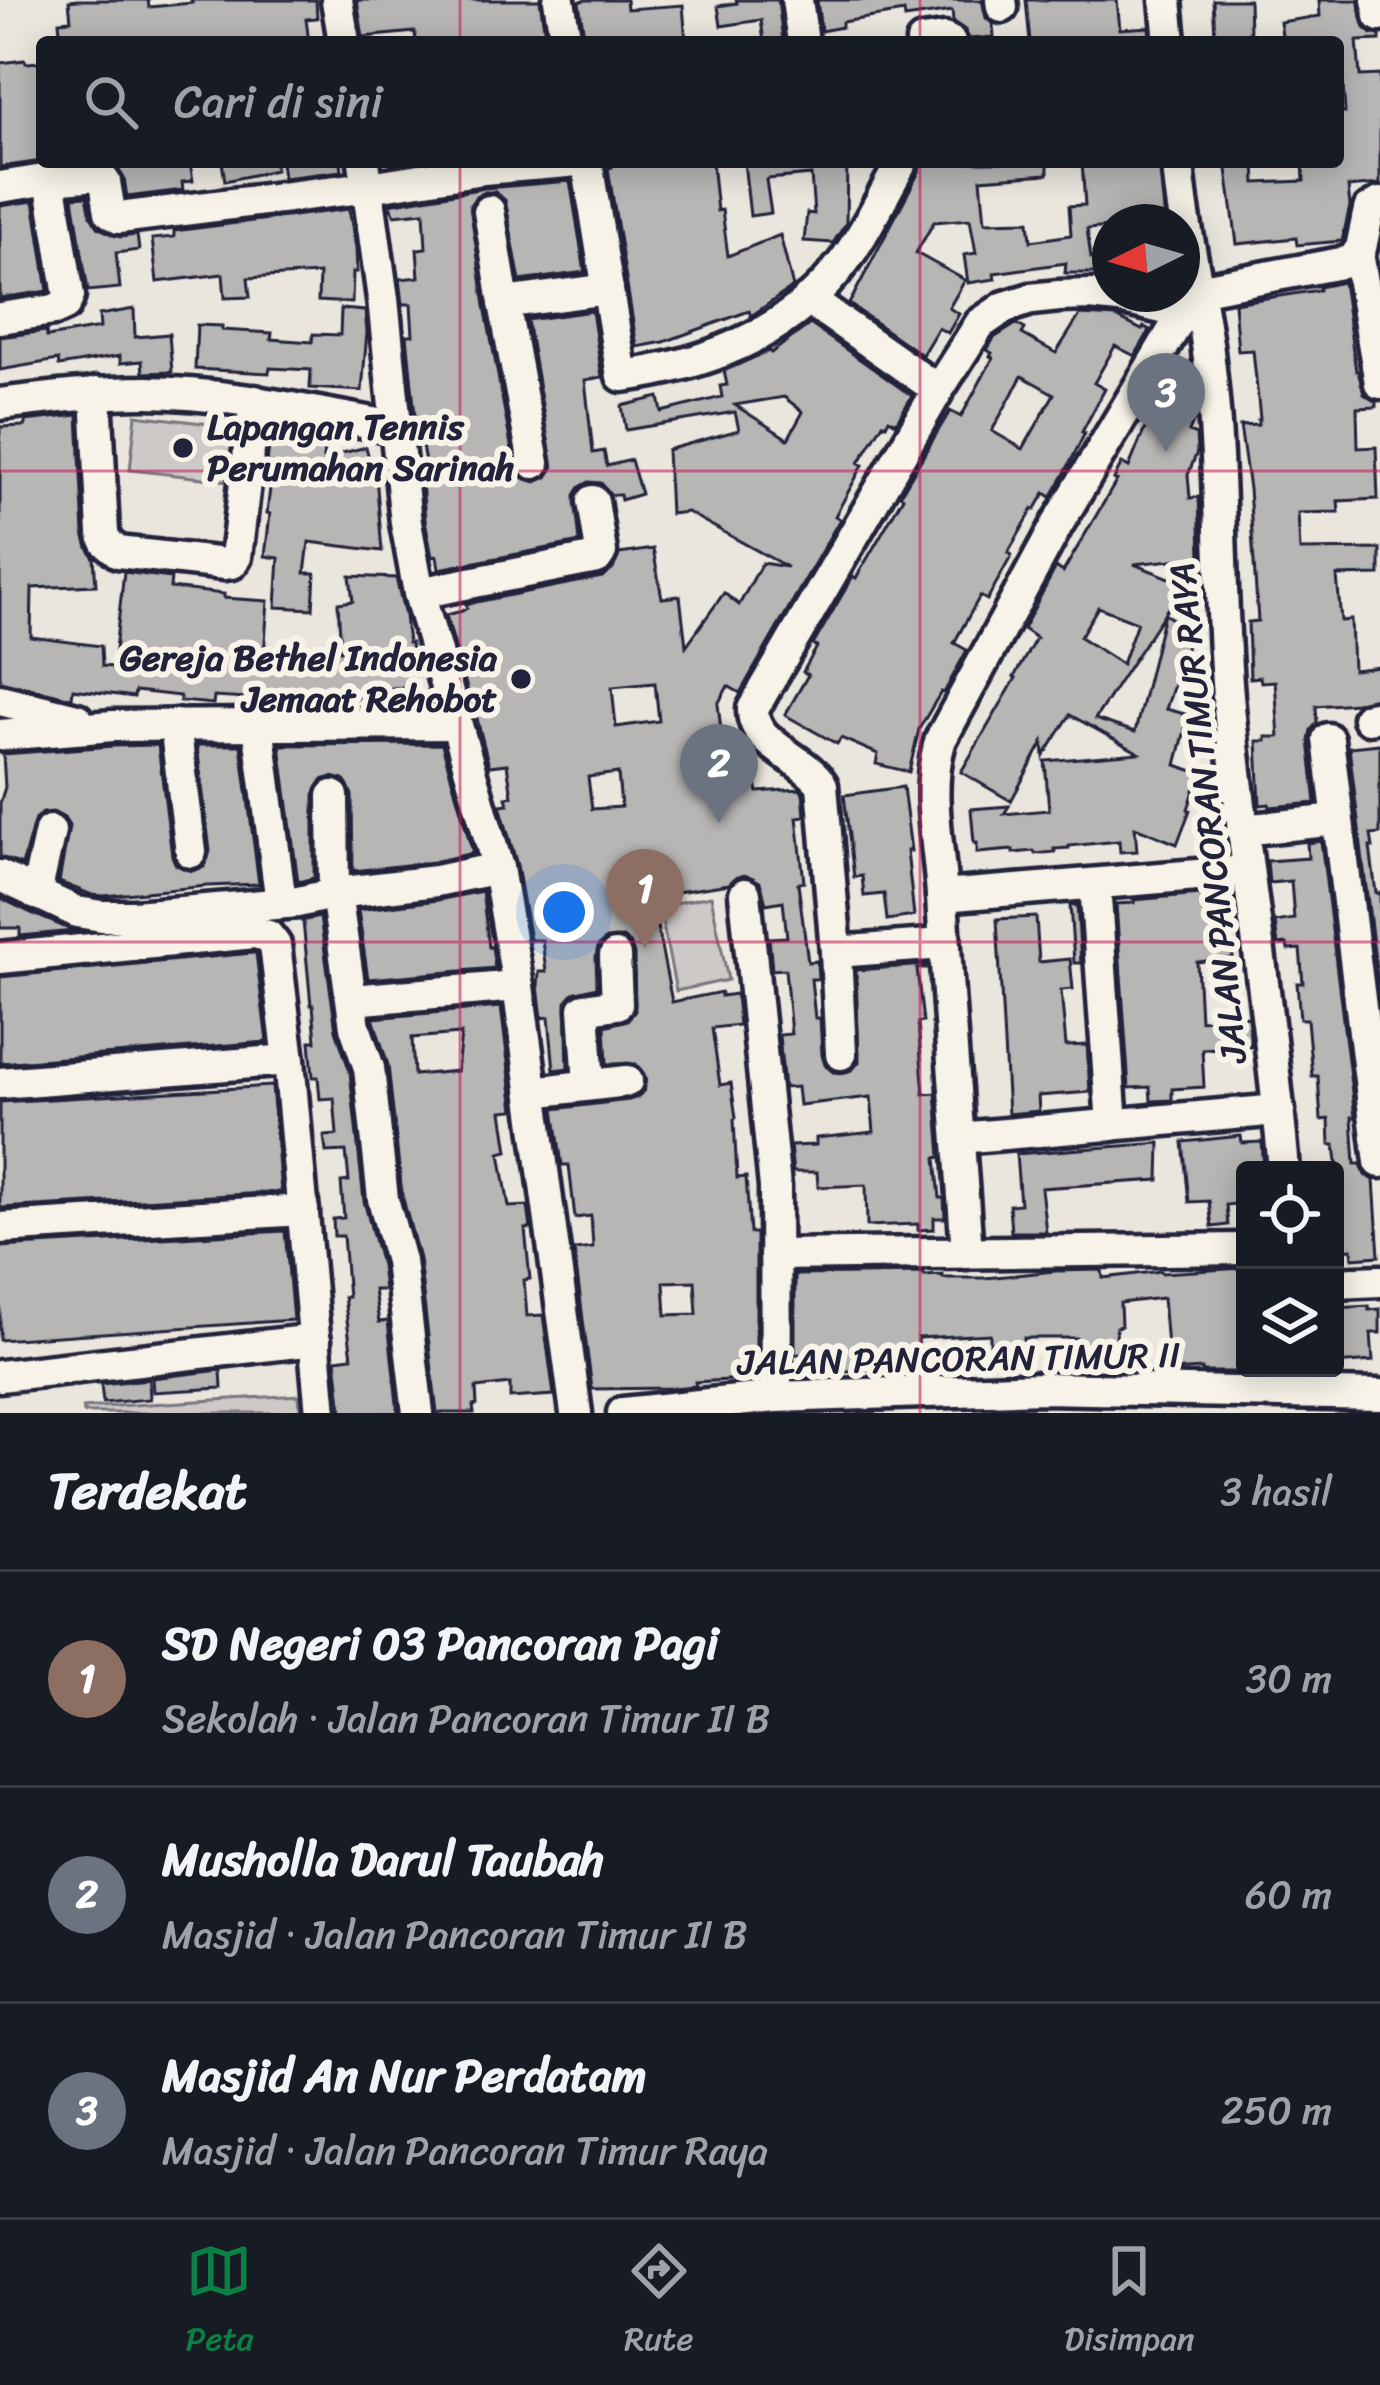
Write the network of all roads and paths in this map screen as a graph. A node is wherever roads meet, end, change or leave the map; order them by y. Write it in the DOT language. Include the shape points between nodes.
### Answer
graph roads {
  1 [pos="337,0"];
  2 [pos="560,0"];
  3 [pos="797,0"];
  4 [pos="1166,0"];
  5 [pos="1377,0"];
  6 [pos="1380,16"];
  7 [pos="343,36"];
  8 [pos="565,36"];
  9 [pos="802,36"];
  10 [pos="1169,36"];
  11 [pos="495,168"];
  12 [pos="588,168"];
  13 [pos="898,168"];
  14 [pos="1179,168"];
  15 [pos="366,174"];
  16 [pos="50,179"];
  17 [pos="0,188"];
  18 [pos="1380,203"];
  19 [pos="1182,204"];
  20 [pos="489,211"];
  21 [pos="1358,254"];
  22 [pos="608,289"];
  23 [pos="1092,295"];
  24 [pos="808,299"];
  25 [pos="1200,299"];
  26 [pos="504,303"];
  27 [pos="1183,312"];
  28 [pos="1194,312"];
  29 [pos="0,318"];
  30 [pos="1380,383"];
  31 [pos="938,390"];
  32 [pos="95,393"];
  33 [pos="255,401"];
  34 [pos="0,404"];
  35 [pos="394,427"];
  36 [pos="534,463"];
  37 [pos="593,501"];
  38 [pos="419,593"];
  39 [pos="0,700"];
  40 [pos="455,724"];
  41 [pos="176,725"];
  42 [pos="258,725"];
  43 [pos="113,726"];
  44 [pos="0,735"];
  45 [pos="1328,739"];
  46 [pos="333,796"];
  47 [pos="1337,820"];
  48 [pos="1242,830"];
  49 [pos="50,831"];
  50 [pos="191,852"];
  51 [pos="498,868"];
  52 [pos="1246,871"];
  53 [pos="0,876"];
  54 [pos="1095,884"];
  55 [pos="335,893"];
  56 [pos="36,894"];
  57 [pos="745,894"];
  58 [pos="942,896"];
  59 [pos="281,903"];
  60 [pos="943,944"];
  61 [pos="836,952"];
  62 [pos="615,956"];
  63 [pos="0,958"];
  64 [pos="518,986"];
  65 [pos="352,1000"];
  66 [pos="841,1054"];
  67 [pos="289,1060"];
  68 [pos="626,1081"];
  69 [pos="0,1083"];
  70 [pos="589,1085"];
  71 [pos="533,1092"];
  72 [pos="1279,1110"];
  73 [pos="1112,1125"];
  74 [pos="959,1138"];
  75 [pos="1282,1161"];
  76 [pos="1380,1162"];
  77 [pos="303,1210"];
  78 [pos="0,1228"];
  79 [pos="1236,1249"];
  80 [pos="967,1252"];
  81 [pos="775,1256"];
  82 [pos="1380,1280"];
  83 [pos="1344,1282"];
  84 [pos="315,1340"];
  85 [pos="0,1376"];
  86 [pos="1297,1391"];
  87 [pos="1380,1394"];
  88 [pos="776,1397"];
  89 [pos="1044,1401"];
  90 [pos="927,1402"];
  91 [pos="742,1407"];
  92 [pos="321,1412"];
  93 [pos="304,1413"];
  94 [pos="418,1413"];
  95 [pos="576,1413"];
  96 [pos="623,1413"];
  1 -- 7 [label="street"];
  2 -- 8 [label="street"];
  3 -- 9 [label="street"];
  4 -- 10 [label="street"];
  5 -- 6 [label="street"];
  11 -- 15 [label="street"];
  12 -- 22 [label="street"];
  13 -- 24 [label="street" via="836,272"];
  14 -- 19 [label="street, JALAN PANCORAN TIMUR RAYA"];
  15 -- 16 [label="street" via="119,218 110,212 102,176"];
  15 -- 35 [label="street"];
  16 -- 17 [label="street"];
  16 -- 29 [label="street" via="69,296 54,310"];
  18 -- 21 [label="street" via="1366,217"];
  20 -- 26 [label="street"];
  21 -- 25 [label="street"];
  21 -- 30 [label="street"];
  22 -- 24 [label="street" via="622,376 722,352"];
  22 -- 26 [label="street"];
  23 -- 31 [label="street" via="1005,308 980,324"];
  24 -- 31 [label="street"];
  26 -- 36 [label="street"];
  27 -- 58 [label="street" via="941,739 934,786"];
  28 -- 48 [label="street, JALAN PANCORAN TIMUR RAYA" via="1207,344 1216,433"];
  31 -- 61 [label="street" via="753,709 759,733 822,784"];
  32 -- 33 [label="street"];
  32 -- 33 [label="street" via="106,542 118,551 225,563 236,557"];
  32 -- 34 [label="street"];
  33 -- 35 [label="street"];
  35 -- 38 [label="street"];
  37 -- 38 [label="street" via="597,558"];
  38 -- 40 [label="street"];
  39 -- 43 [label="street"];
  40 -- 42 [label="street"];
  40 -- 51 [label="street"];
  41 -- 42 [label="street"];
  41 -- 43 [label="street"];
  41 -- 50 [label="street"];
  42 -- 59 [label="street"];
  43 -- 44 [label="street"];
  45 -- 47 [label="street"];
  46 -- 55 [label="street"];
  47 -- 48 [label="street"];
  47 -- 76 [label="street"];
  48 -- 52 [label="street, JALAN PANCORAN TIMUR RAYA"];
  49 -- 56 [label="street"];
  51 -- 55 [label="street"];
  51 -- 64 [label="street"];
  52 -- 54 [label="street"];
  52 -- 72 [label="street, JALAN PANCORAN TIMUR RAYA"];
  53 -- 56 [label="street"];
  54 -- 58 [label="street"];
  54 -- 73 [label="street"];
  55 -- 59 [label="street"];
  55 -- 65 [label="street"];
  56 -- 59 [label="street" via="102,916"];
  57 -- 81 [label="street"];
  58 -- 60 [label="street"];
  60 -- 61 [label="street"];
  60 -- 74 [label="street"];
  61 -- 66 [label="street"];
  62 -- 70 [label="street" via="617,1004 584,1009"];
  63 -- 67 [label="street" via="268,936"];
  64 -- 65 [label="street"];
  64 -- 71 [label="street"];
  65 -- 94 [label="street" via="369,1068"];
  67 -- 69 [label="street"];
  67 -- 77 [label="street"];
  68 -- 70 [label="street"];
  70 -- 71 [label="street"];
  71 -- 95 [label="street"];
  72 -- 73 [label="street"];
  72 -- 75 [label="street, JALAN PANCORAN TIMUR RAYA"];
  73 -- 74 [label="street"];
  74 -- 80 [label="street"];
  77 -- 78 [label="street"];
  77 -- 84 [label="street"];
  79 -- 80 [label="street"];
  80 -- 81 [label="street"];
  81 -- 88 [label="street"];
  82 -- 83 [label="street"];
  84 -- 85 [label="street"];
  84 -- 92 [label="street"];
  86 -- 87 [label="street, JALAN PANCORAN TIMUR II"];
  86 -- 89 [label="street, JALAN PANCORAN TIMUR II"];
  88 -- 90 [label="street, JALAN PANCORAN TIMUR II"];
  88 -- 91 [label="street, JALAN PANCORAN TIMUR II"];
  89 -- 90 [label="street, JALAN PANCORAN TIMUR II"];
  91 -- 96 [label="street, JALAN PANCORAN TIMUR II"];
  92 -- 93 [label="street"];
}
